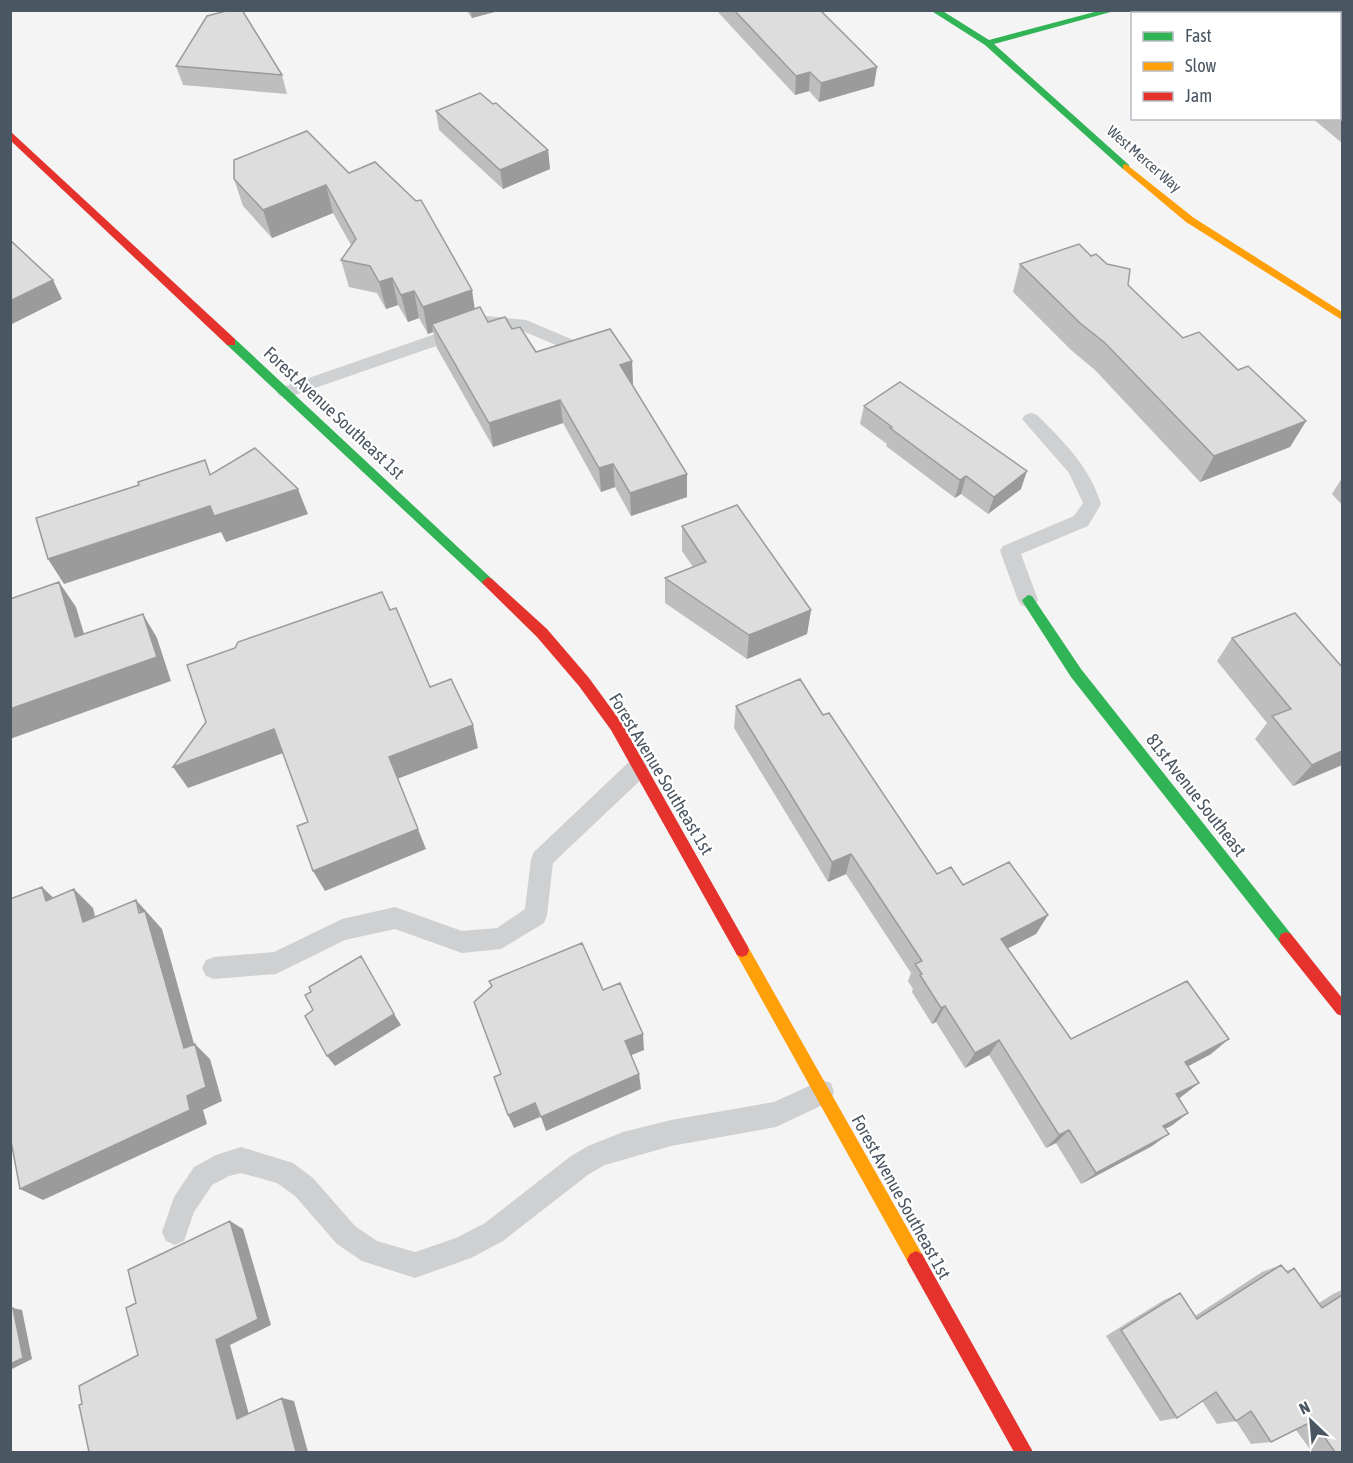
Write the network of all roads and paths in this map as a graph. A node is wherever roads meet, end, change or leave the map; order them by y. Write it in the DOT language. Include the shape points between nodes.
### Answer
graph roads {
  1 [pos="934,10"];
  2 [pos="1113,10"];
  3 [pos="988,43"];
  4 [pos="10,134"];
  5 [pos="1342,317"];
  6 [pos="584,351"];
  7 [pos="286,392"];
  8 [pos="1031,419"];
  9 [pos="1028,600"];
  10 [pos="639,767"];
  11 [pos="214,968"];
  12 [pos="1342,1009"];
  13 [pos="822,1092"];
  14 [pos="175,1232"];
  15 [pos="1024,1452"];
  1 -- 3 [label="street, West Mercer Way"];
  2 -- 3 [label="street"];
  3 -- 5 [label="street, West Mercer Way" via="1166,201 1226,245"];
  4 -- 7 [label="street, Forest Avenue Southeast 1st"];
  6 -- 7 [label="lane" via="520,324 488,322"];
  7 -- 10 [label="street, Forest Avenue Southeast 1st" via="542,633 584,681"];
  8 -- 9 [label="lane" via="1080,470 1092,504 1081,521 1010,551"];
  9 -- 12 [label="street, 81st Avenue Southeast" via="1076,673"];
  10 -- 11 [label="lane" via="542,859 536,915 501,939 462,942 395,918 342,930 276,963"];
  10 -- 13 [label="street, Forest Avenue Southeast 1st"];
  13 -- 14 [label="lane" via="776,1114 671,1133 597,1155 494,1233 415,1265 371,1252 346,1235 304,1187 284,1172 241,1160 203,1176 183,1206"];
  13 -- 15 [label="street, Forest Avenue Southeast 1st"];
}
